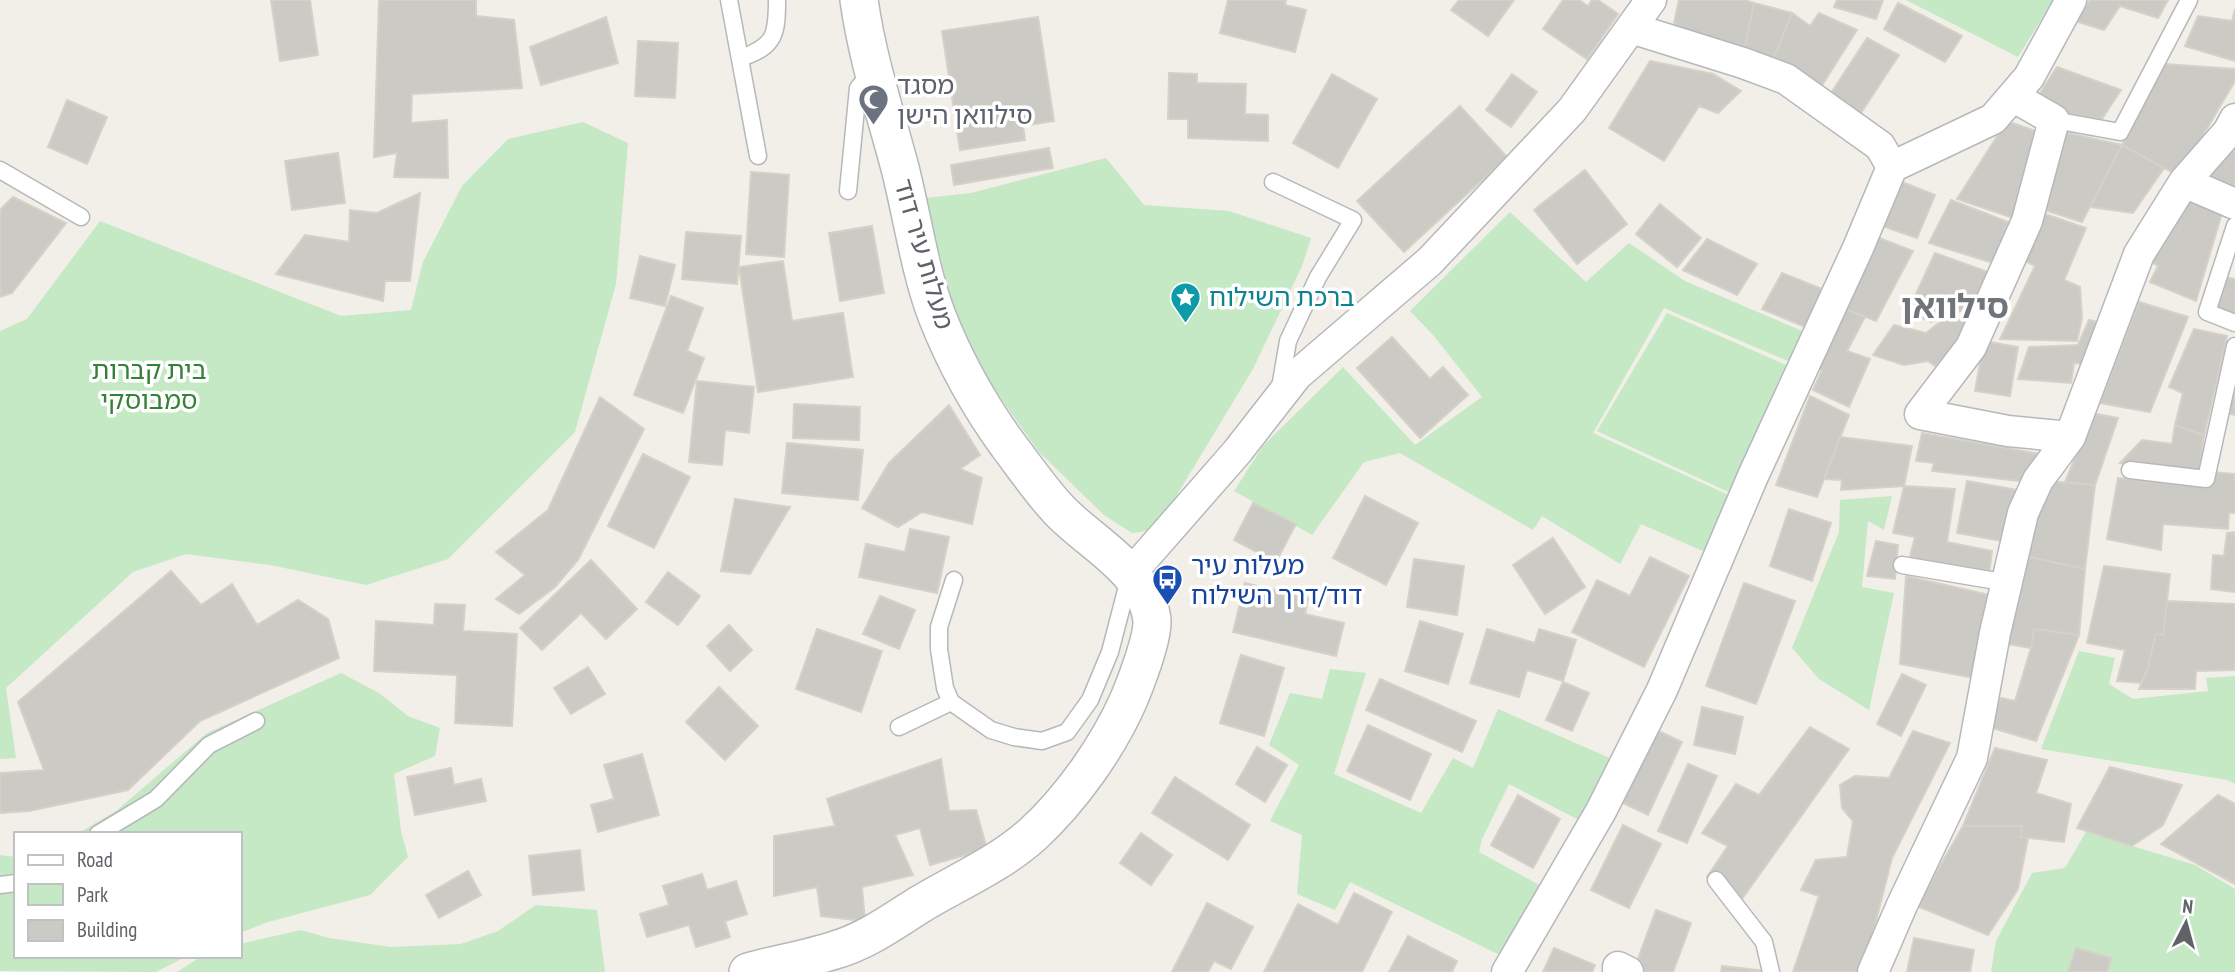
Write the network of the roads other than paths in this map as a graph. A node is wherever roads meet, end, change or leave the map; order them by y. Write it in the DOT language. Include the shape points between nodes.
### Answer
graph roads {
  1 [pos="729,0"];
  2 [pos="778,0"];
  3 [pos="859,0"];
  4 [pos="1651,0"];
  5 [pos="2071,0"];
  6 [pos="2189,0"];
  7 [pos="1631,28"];
  8 [pos="741,58"];
  9 [pos="874,69"];
  10 [pos="2014,97"];
  11 [pos="2235,119"];
  12 [pos="2054,120"];
  13 [pos="758,156"];
  14 [pos="1892,167"];
  15 [pos="0,170"];
  16 [pos="1273,182"];
  17 [pos="2184,182"];
  18 [pos="848,191"];
  19 [pos="2235,204"];
  20 [pos="81,217"];
  21 [pos="2235,226"];
  22 [pos="2235,323"];
  23 [pos="2235,345"];
  24 [pos="1278,399"];
  25 [pos="2070,437"];
  26 [pos="2130,470"];
  27 [pos="1902,565"];
  28 [pos="1131,573"];
  29 [pos="954,580"];
  30 [pos="2008,583"];
  31 [pos="951,702"];
  32 [pos="256,721"];
  33 [pos="899,727"];
  34 [pos="101,832"];
  35 [pos="1716,880"];
  36 [pos="748,972"];
  37 [pos="1507,972"];
  38 [pos="1618,972"];
  39 [pos="1628,972"];
  40 [pos="1771,972"];
  41 [pos="1873,972"];
  1 -- 8 [label="lane"];
  2 -- 8 [label="lane" via="775,35 762,51"];
  3 -- 9 [label="street, מעלות עיר דוד"];
  4 -- 7 [label="street"];
  5 -- 10 [label="street"];
  6 -- 12 [label="lane" via="2120,132"];
  7 -- 14 [label="street" via="1786,79 1880,146"];
  7 -- 24 [label="street" via="1572,110 1501,187 1430,261 1297,375"];
  8 -- 13 [label="lane"];
  9 -- 18 [label="lane" via="858,88"];
  9 -- 28 [label="street, מעלות עיר דוד" via="936,314 958,363 980,404 1059,510"];
  10 -- 12 [label="street"];
  10 -- 14 [label="street" via="1993,119"];
  11 -- 17 [label="street"];
  12 -- 25 [label="street" via="2028,221 1971,346 1920,414"];
  14 -- 37 [label="street" via="1662,690 1601,811"];
  15 -- 20 [label="lane"];
  16 -- 24 [label="lane" via="1353,220 1318,277 1288,341"];
  17 -- 19 [label="street"];
  17 -- 25 [label="street" via="2139,254"];
  21 -- 22 [label="lane" via="2207,312"];
  23 -- 26 [label="lane" via="2206,480"];
  24 -- 28 [label="street"];
  25 -- 30 [label="street" via="2038,480 2023,513"];
  27 -- 30 [label="lane"];
  28 -- 31 [label="lane" via="1110,652 1090,700 1067,732 1042,741 1014,737 991,730"];
  28 -- 36 [label="street" via="1152,621 1134,688 1103,748 1032,834 875,934 835,951"];
  29 -- 31 [label="lane" via="939,627 945,688"];
  30 -- 41 [label="street" via="1972,758"];
  31 -- 33 [label="lane"];
  32 -- 34 [label="lane" via="209,745 156,799"];
  35 -- 40 [label="lane" via="1764,942"];
  38 -- 39 [label="street" via="1618,967"];
}
